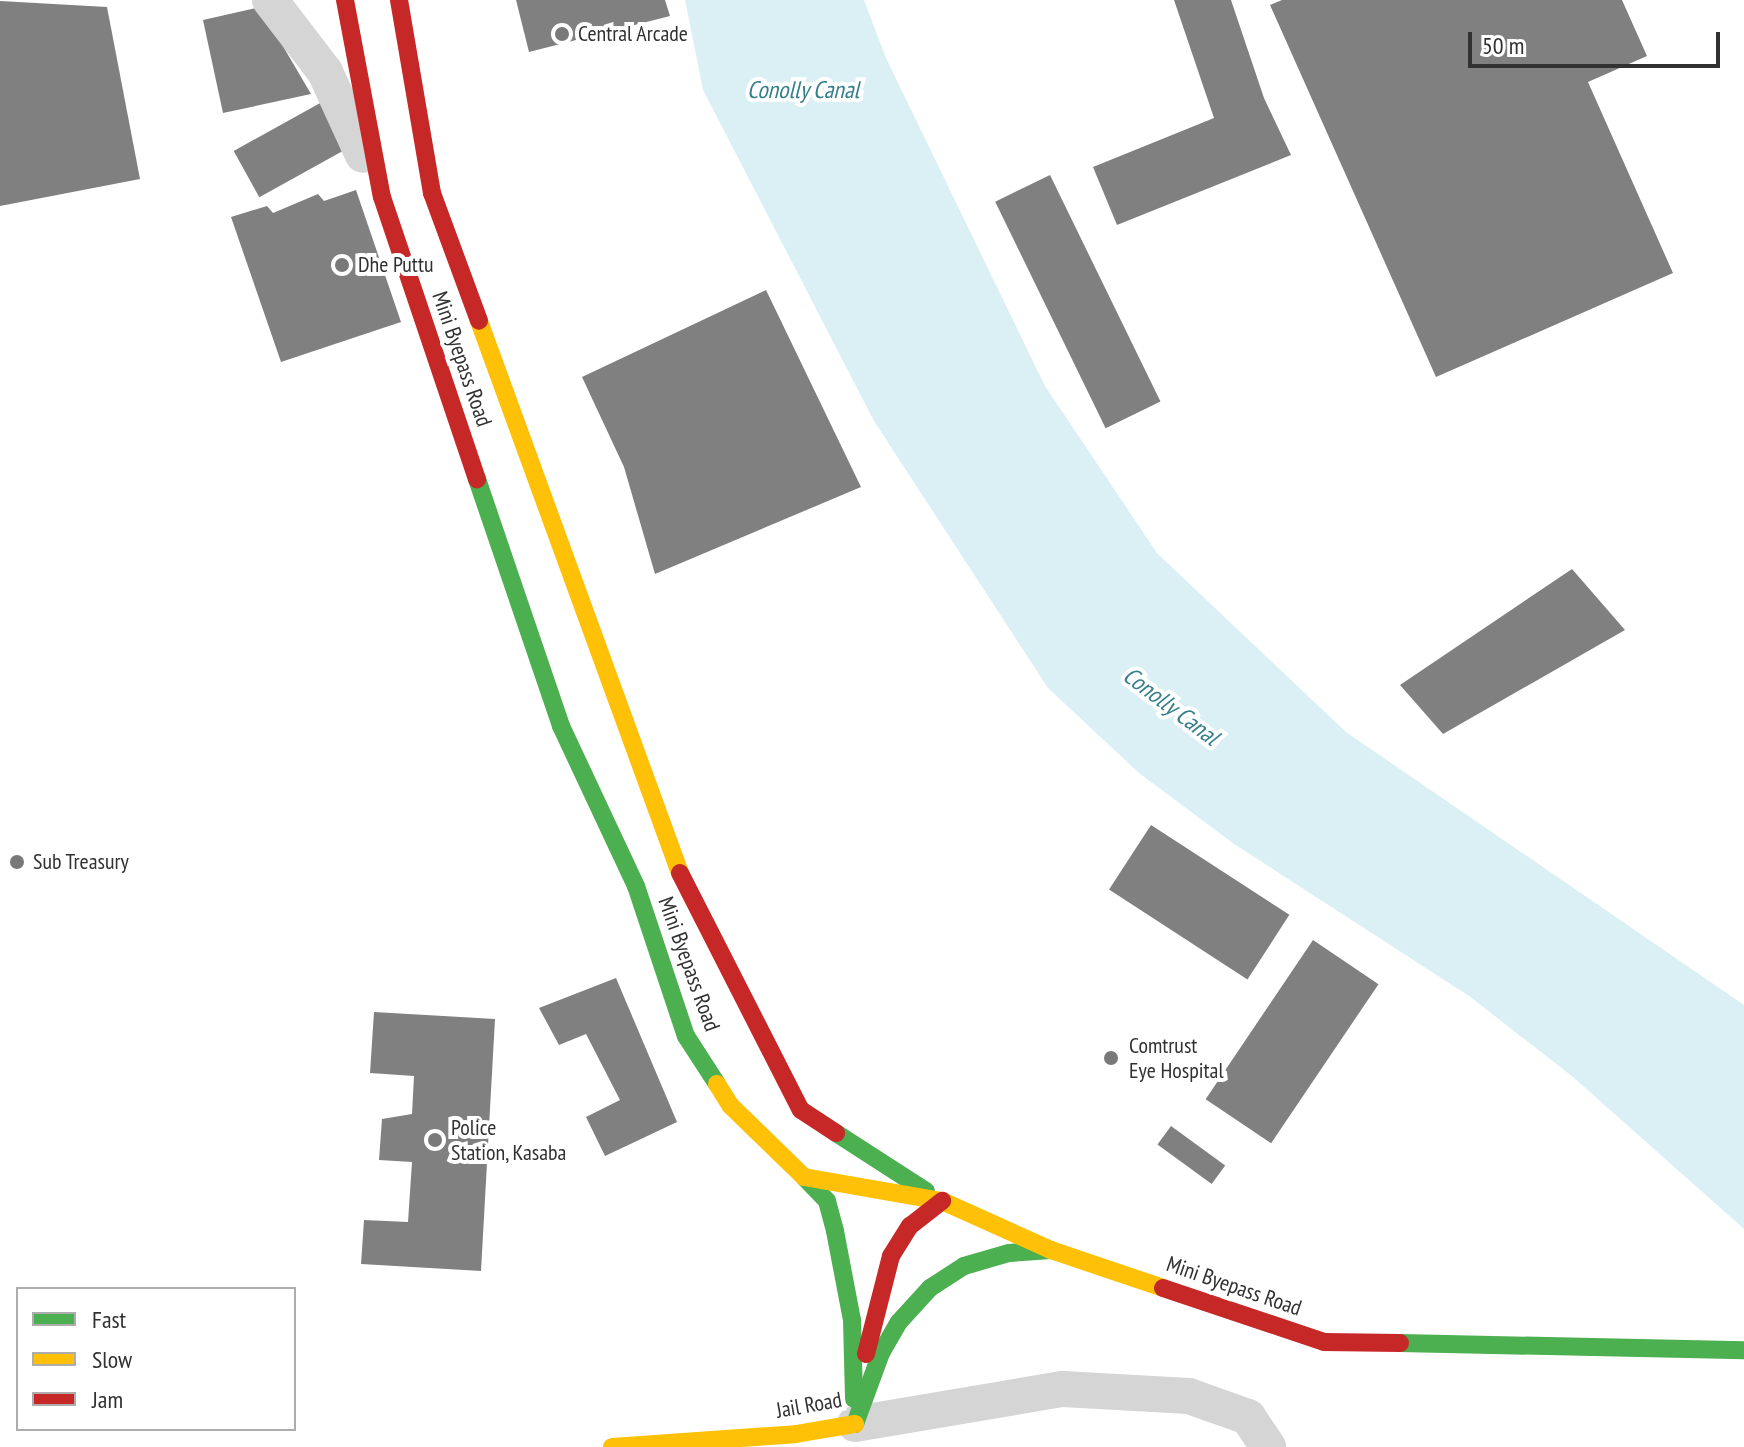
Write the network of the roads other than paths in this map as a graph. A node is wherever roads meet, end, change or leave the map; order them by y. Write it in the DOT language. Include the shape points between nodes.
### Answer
graph roads {
  1 [pos="270,0"];
  2 [pos="345,0"];
  3 [pos="399,0"];
  4 [pos="382,197"];
  5 [pos="804,1177"];
  6 [pos="942,1201"];
  7 [pos="1051,1250"];
  8 [pos="1744,1350"];
  9 [pos="855,1424"];
  10 [pos="612,1447"];
  11 [pos="1268,1447"];
  1 -- 4 [label="street" via="325,72"];
  2 -- 4 [label="main road, Mini Byepass Road"];
  3 -- 6 [label="main road" via="432,193 675,863 801,1110"];
  4 -- 5 [label="main road, Mini Byepass Road" via="561,726 636,886 686,1036 731,1106"];
  5 -- 6 [label="main road, Mini Byepass Road"];
  5 -- 9 [label="main road, Jail Road" via="827,1201 835,1231 852,1320"];
  6 -- 7 [label="main road, Mini Byepass Road"];
  6 -- 9 [label="main road" via="910,1226 891,1256 870,1330"];
  7 -- 8 [label="main road, Mini Byepass Road" via="1324,1342"];
  7 -- 9 [label="main road" via="1009,1253 964,1266 930,1288 899,1322 881,1353"];
  9 -- 10 [label="main road, Jail Road" via="796,1434"];
  9 -- 11 [label="street" via="1063,1389 1189,1396 1248,1417"];
}
